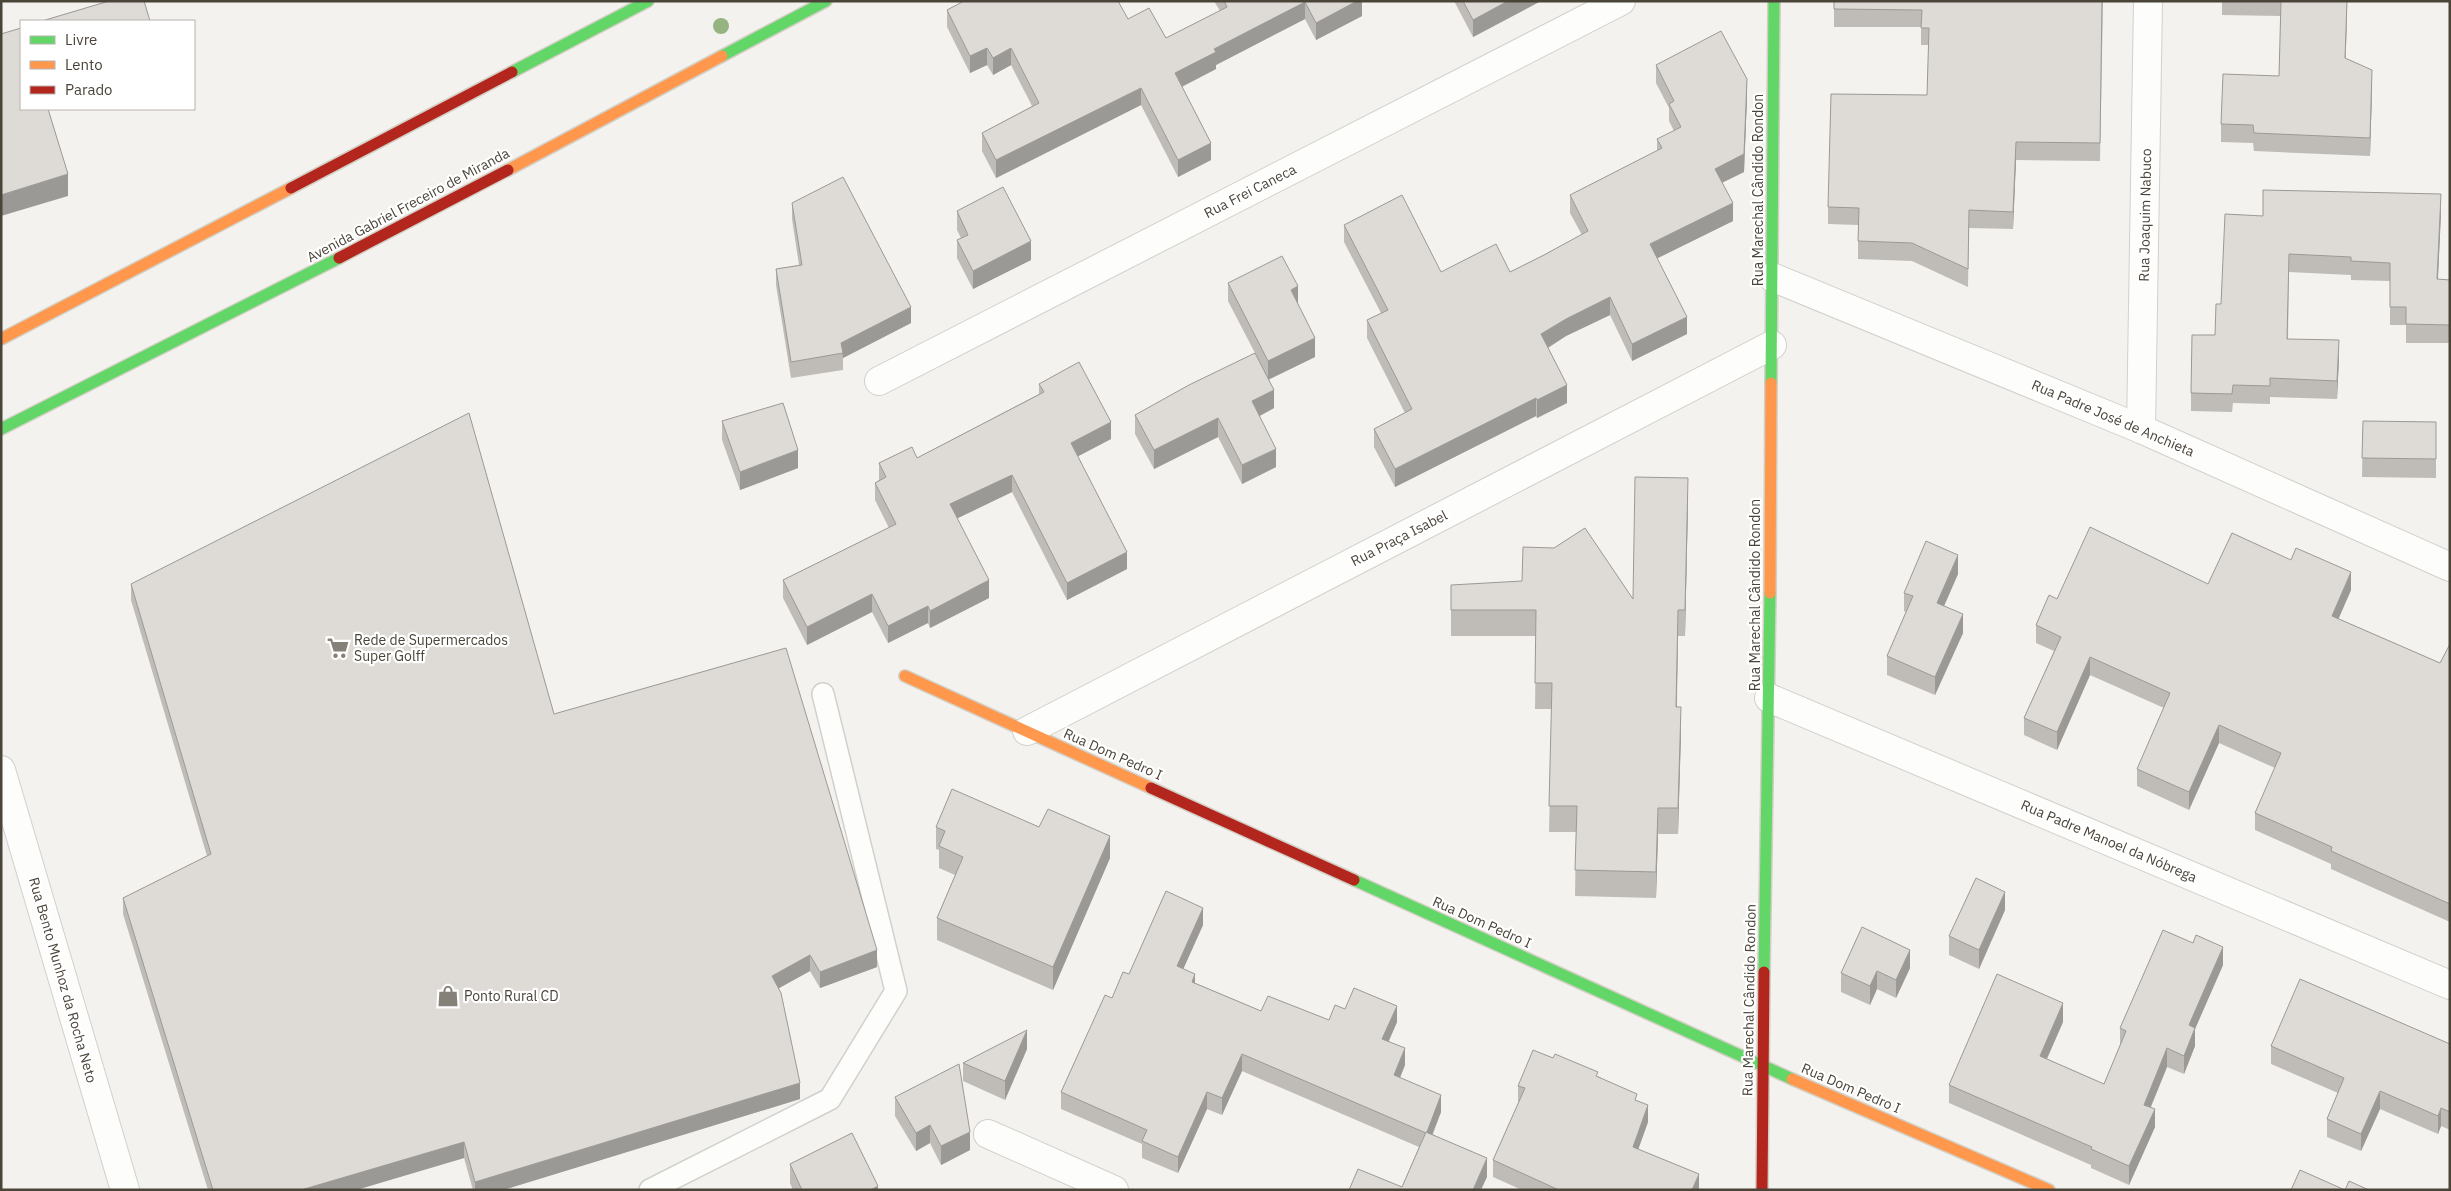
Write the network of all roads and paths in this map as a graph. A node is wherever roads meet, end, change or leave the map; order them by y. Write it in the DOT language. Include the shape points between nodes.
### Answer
graph roads {
  1 [pos="648,1"];
  2 [pos="826,1"];
  3 [pos="1622,1"];
  4 [pos="1774,1"];
  5 [pos="2148,1"];
  6 [pos="1772,277"];
  7 [pos="1,339"];
  8 [pos="1772,345"];
  9 [pos="879,381"];
  10 [pos="1,429"];
  11 [pos="2141,429"];
  12 [pos="2450,567"];
  13 [pos="905,676"];
  14 [pos="823,694"];
  15 [pos="1769,698"];
  16 [pos="1026,731"];
  17 [pos="1,770"];
  18 [pos="2450,985"];
  19 [pos="1762,1066"];
  20 [pos="988,1134"];
  21 [pos="125,1190"];
  22 [pos="650,1190"];
  23 [pos="1114,1190"];
  24 [pos="1762,1190"];
  25 [pos="2049,1190"];
  1 -- 7 [label="street"];
  2 -- 10 [label="street, Avenida Gabriel Freceiro de Miranda" via="358,249"];
  3 -- 9 [label="street, Rua Frei Caneca"];
  4 -- 6 [label="street, Rua Marechal Cândido Rondon"];
  5 -- 11 [label="street, Rua Joaquim Nabuco"];
  6 -- 8 [label="street, Rua Marechal Cândido Rondon"];
  6 -- 11 [label="street, Rua Padre José de Anchieta"];
  8 -- 15 [label="street, Rua Marechal Cândido Rondon"];
  8 -- 16 [label="street, Rua Praça Isabel"];
  11 -- 12 [label="street, Rua Padre José de Anchieta"];
  13 -- 16 [label="street, Rua Dom Pedro I"];
  14 -- 22 [label="lane" via="896,991 830,1099"];
  15 -- 18 [label="street, Rua Padre Manoel da Nóbrega"];
  15 -- 19 [label="street, Rua Marechal Cândido Rondon"];
  16 -- 19 [label="street, Rua Dom Pedro I"];
  17 -- 21 [label="street, Rua Bento Munhoz da Rocha Neto"];
  19 -- 24 [label="street, Rua Marechal Cândido Rondon"];
  19 -- 25 [label="street, Rua Dom Pedro I"];
  20 -- 23 [label="street"];
}
